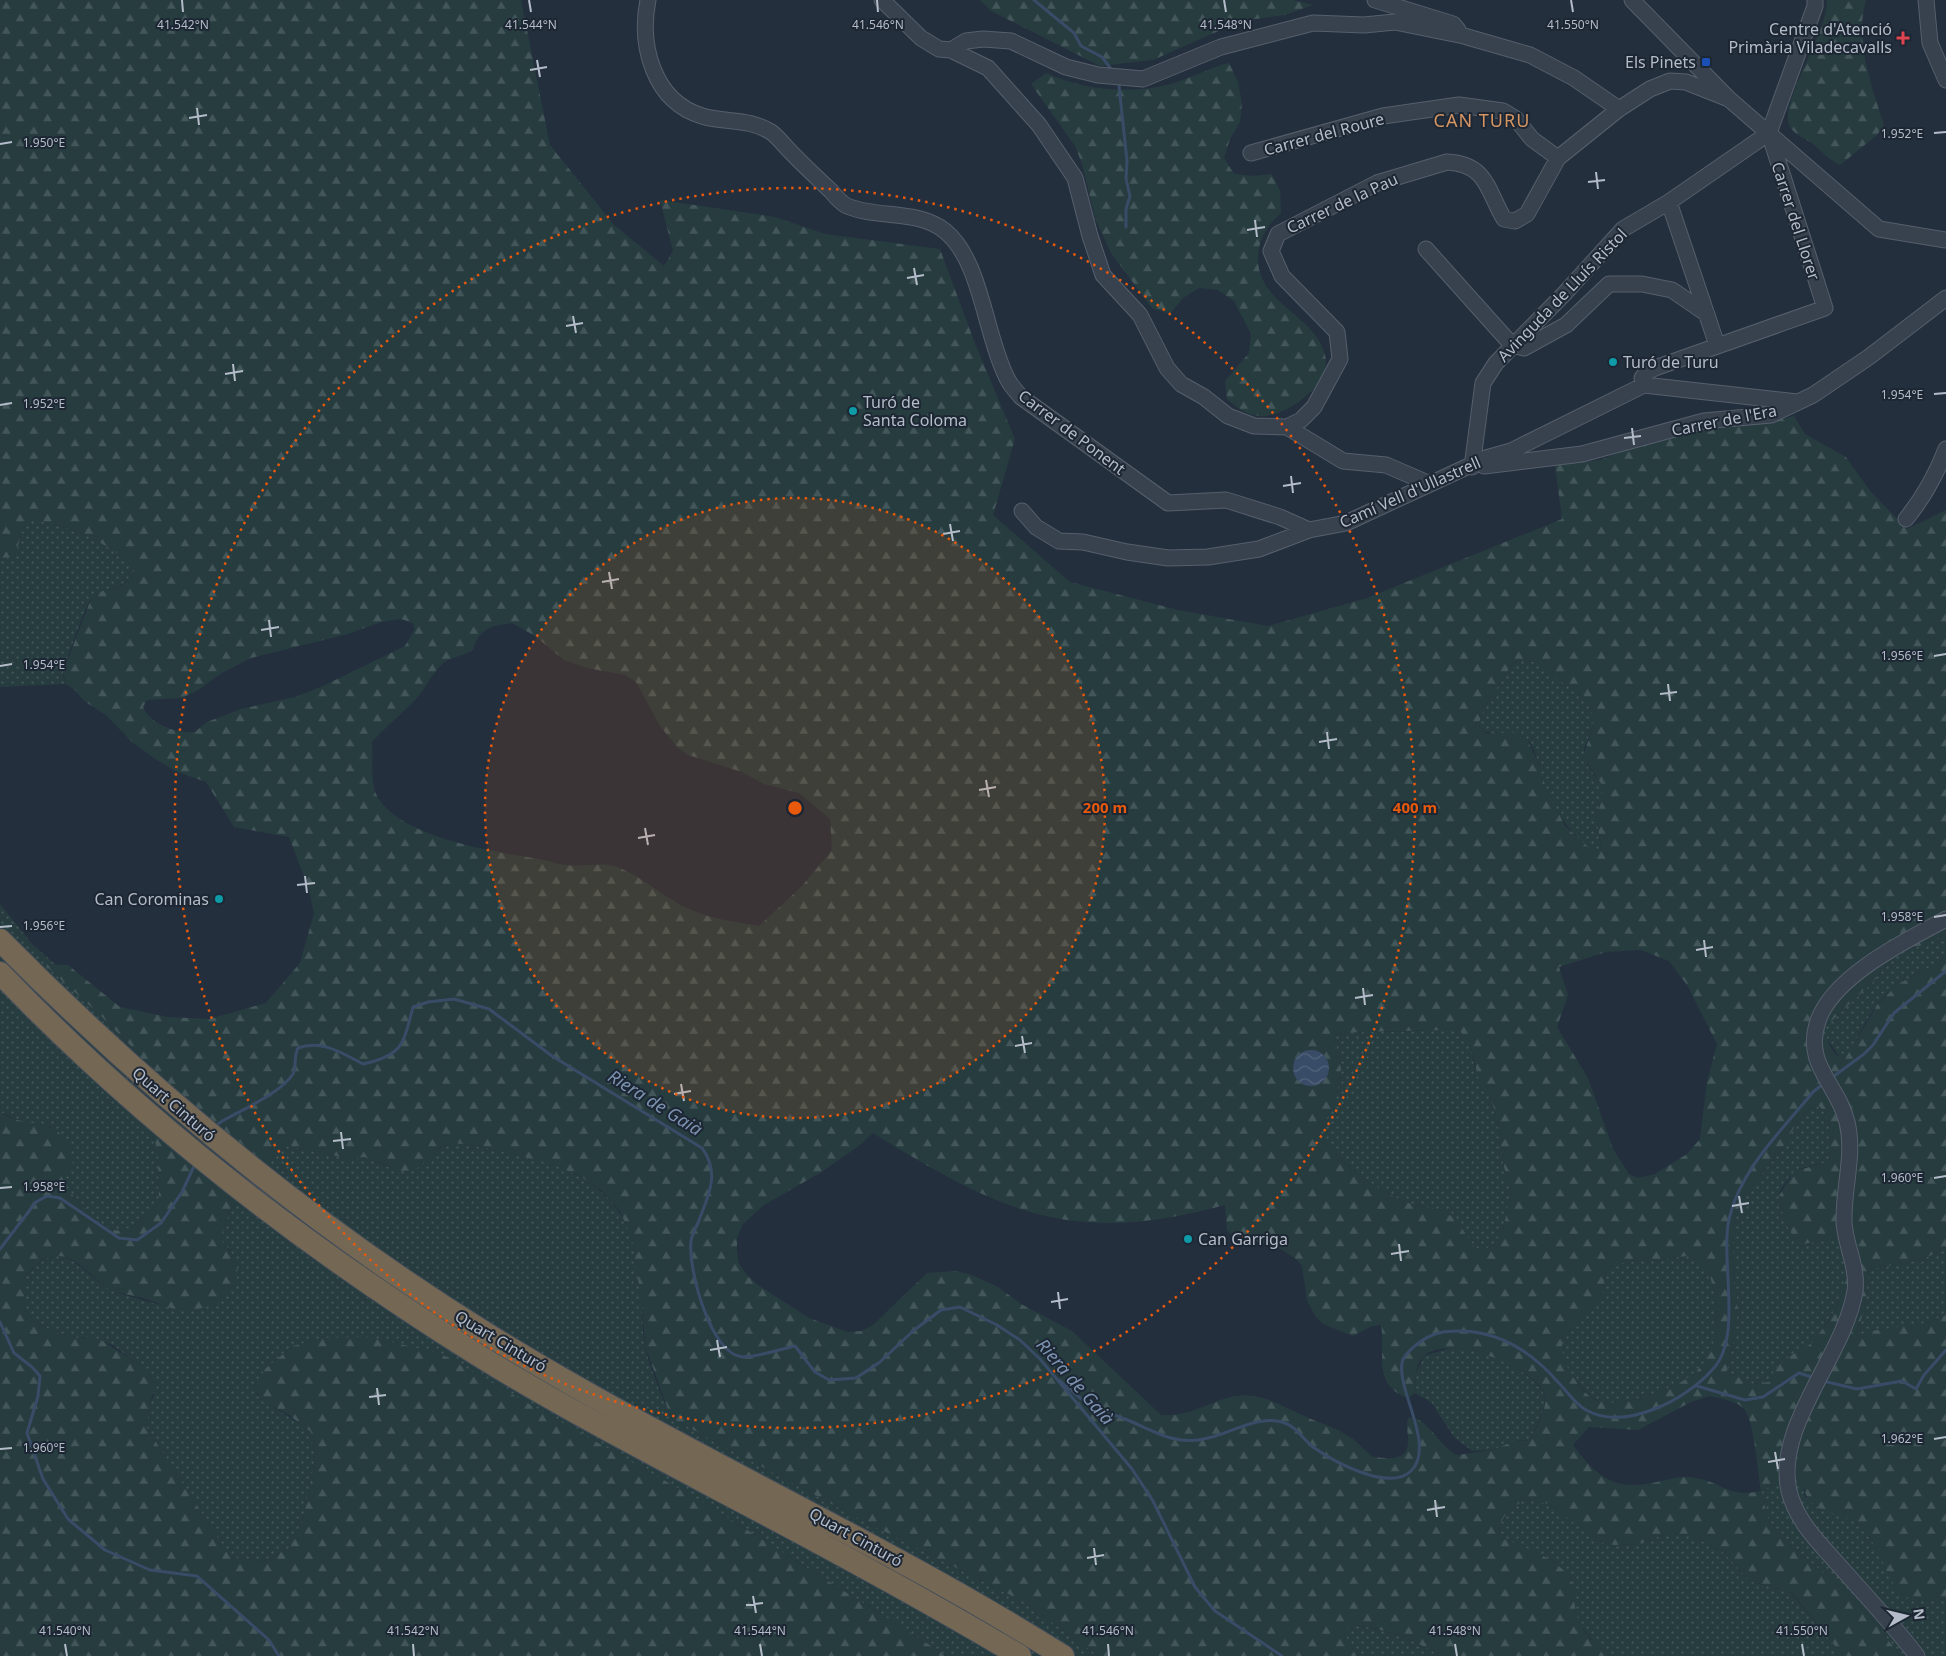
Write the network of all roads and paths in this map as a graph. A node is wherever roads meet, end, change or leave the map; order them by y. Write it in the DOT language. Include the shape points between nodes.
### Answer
graph roads {
  1 [pos="648,0"];
  2 [pos="882,0"];
  3 [pos="1375,0"];
  4 [pos="1632,0"];
  5 [pos="1815,0"];
  6 [pos="1926,0"];
  7 [pos="1464,36"];
  8 [pos="983,39"];
  9 [pos="951,50"];
  10 [pos="982,66"];
  11 [pos="1946,80"];
  12 [pos="1729,99"];
  13 [pos="1619,109"];
  14 [pos="1769,133"];
  15 [pos="1251,153"];
  16 [pos="1558,158"];
  17 [pos="1669,202"];
  18 [pos="1946,240"];
  19 [pos="1426,249"];
  20 [pos="1946,298"];
  21 [pos="1707,314"];
  22 [pos="1512,345"];
  23 [pos="1717,345"];
  24 [pos="1644,385"];
  25 [pos="1797,402"];
  26 [pos="1288,427"];
  27 [pos="1946,449"];
  28 [pos="1472,467"];
  29 [pos="1430,484"];
  30 [pos="1022,511"];
  31 [pos="1906,519"];
  32 [pos="1309,530"];
  33 [pos="1946,919"];
  34 [pos="0,940"];
  35 [pos="0,973"];
  36 [pos="95,1050"];
  37 [pos="324,1239"];
  38 [pos="1020,1656"];
  39 [pos="1063,1656"];
  40 [pos="1917,1656"];
  1 -- 32 [label="street, Carrer de Ponent" via="645,23 649,57 658,83 686,109 702,116 748,122 772,133 845,205 870,212 926,219 961,247 1006,378 1022,397 1168,503 1226,500"];
  2 -- 9 [label="street" via="921,38 939,49"];
  3 -- 7 [label="street" via="1452,24"];
  4 -- 12 [label="street"];
  5 -- 14 [label="street"];
  6 -- 11 [label="street" via="1930,43"];
  7 -- 8 [label="street" via="1395,22 1364,25 1313,23 1220,47 1143,79 1082,71 1066,67 1011,41"];
  7 -- 13 [label="street" via="1530,55 1574,78"];
  8 -- 9 [label="street" via="966,41"];
  8 -- 10 [label="street" via="978,49"];
  9 -- 10 [label="street"];
  10 -- 26 [label="street" via="988,68 1039,125 1075,178 1103,275 1140,315 1167,368 1181,384 1228,416 1254,426"];
  12 -- 13 [label="street, Carrer de la Pau" via="1686,82 1670,81 1650,89"];
  12 -- 14 [label="street"];
  13 -- 16 [label="street, Carrer de la Pau"];
  14 -- 17 [label="street, Avinguda de Lluís Ristol"];
  14 -- 18 [label="street" via="1879,229"];
  14 -- 23 [label="street, Carrer del Llorer" via="1825,308"];
  15 -- 16 [label="street, Carrer del Roure" via="1382,116 1459,105 1502,111 1516,119 1532,139"];
  16 -- 26 [label="street, Carrer de la Pau" via="1527,214 1515,221 1504,219 1489,186 1477,171 1458,162 1446,162 1376,183 1278,234 1271,250 1282,276 1337,332 1340,359 1314,407"];
  17 -- 21 [label="street"];
  17 -- 22 [label="street, Avinguda de Lluís Ristol" via="1623,229"];
  19 -- 22 [label="street"];
  20 -- 25 [label="street, Carrer de l'Era" via="1869,357 1813,395"];
  21 -- 22 [label="street" via="1672,290 1642,284 1609,284 1566,325 1524,348"];
  21 -- 23 [label="street"];
  22 -- 28 [label="street, Avinguda de Lluís Ristol" via="1483,384"];
  23 -- 24 [label="street" via="1647,372 1642,378"];
  24 -- 25 [label="street"];
  24 -- 28 [label="street, Camí Vell d'Ullastrell"];
  25 -- 28 [label="street, Carrer de l'Era" via="1771,414 1704,421 1582,454"];
  26 -- 29 [label="street" via="1343,461 1386,465"];
  27 -- 31 [label="street" via="1919,503"];
  28 -- 29 [label="street, Camí Vell d'Ullastrell"];
  29 -- 32 [label="street, Camí Vell d'Ullastrell" via="1346,523"];
  30 -- 32 [label="street, Camí Vell d'Ullastrell" via="1036,527 1059,541 1083,542 1168,558 1208,557 1259,548"];
  33 -- 40 [label="street" via="1902,943 1854,976 1826,1005 1815,1031 1818,1066 1842,1105 1849,1135 1844,1223 1853,1256 1855,1287 1846,1324 1792,1438 1787,1468 1789,1492 1808,1529"];
  34 -- 36 [label="highway, Quart Cinturó"];
  35 -- 36 [label="highway, Quart Cinturó"];
  36 -- 37 [label="highway, Quart Cinturó" via="223,1146"];
  37 -- 38 [label="highway, Quart Cinturó" via="423,1319 541,1392 906,1589"];
  37 -- 39 [label="highway, Quart Cinturó" via="420,1291 608,1403 885,1552"];
}
